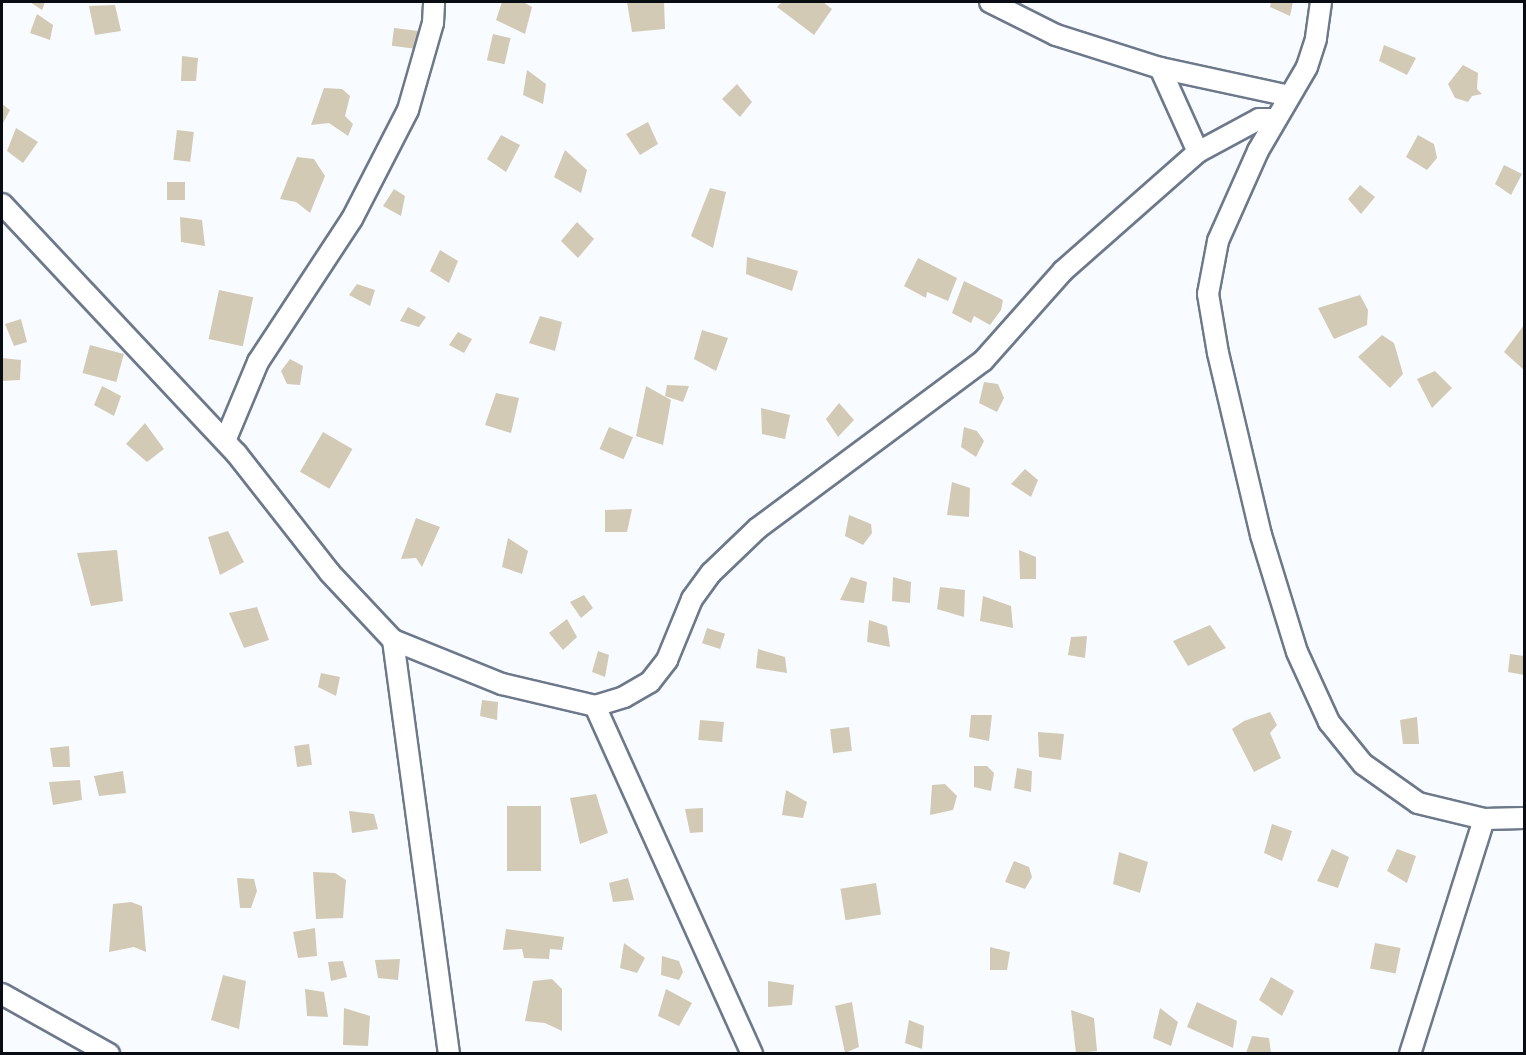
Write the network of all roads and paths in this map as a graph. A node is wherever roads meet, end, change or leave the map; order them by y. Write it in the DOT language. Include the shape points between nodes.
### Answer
graph roads {
  1 [pos="434,2"];
  2 [pos="990,2"];
  3 [pos="1321,2"];
  4 [pos="1160,68"];
  5 [pos="1289,96"];
  6 [pos="1275,119"];
  7 [pos="1198,152"];
  8 [pos="2,204"];
  9 [pos="225,441"];
  10 [pos="393,640"];
  11 [pos="595,706"];
  12 [pos="1524,818"];
  13 [pos="1484,819"];
  14 [pos="2,994"];
  15 [pos="109,1053"];
  16 [pos="449,1053"];
  17 [pos="752,1053"];
  18 [pos="1410,1053"];
  1 -- 9 [label="street" via="433,23 408,111 352,219 258,362"];
  2 -- 4 [label="street" via="1056,35"];
  3 -- 5 [label="street" via="1307,67"];
  4 -- 5 [label="street"];
  4 -- 7 [label="street"];
  5 -- 6 [label="street"];
  6 -- 7 [label="street" via="1259,119"];
  6 -- 13 [label="street" via="1218,241 1208,294 1261,536 1297,652 1329,722 1363,764 1418,803"];
  7 -- 11 [label="street" via="1063,271 984,361 758,528 711,573 692,599 667,660 650,682 624,697"];
  8 -- 9 [label="street"];
  9 -- 10 [label="street" via="330,573"];
  10 -- 11 [label="street" via="502,684"];
  10 -- 16 [label="street"];
  11 -- 17 [label="street"];
  12 -- 13 [label="street"];
  13 -- 18 [label="street"];
  14 -- 15 [label="street"];
}
